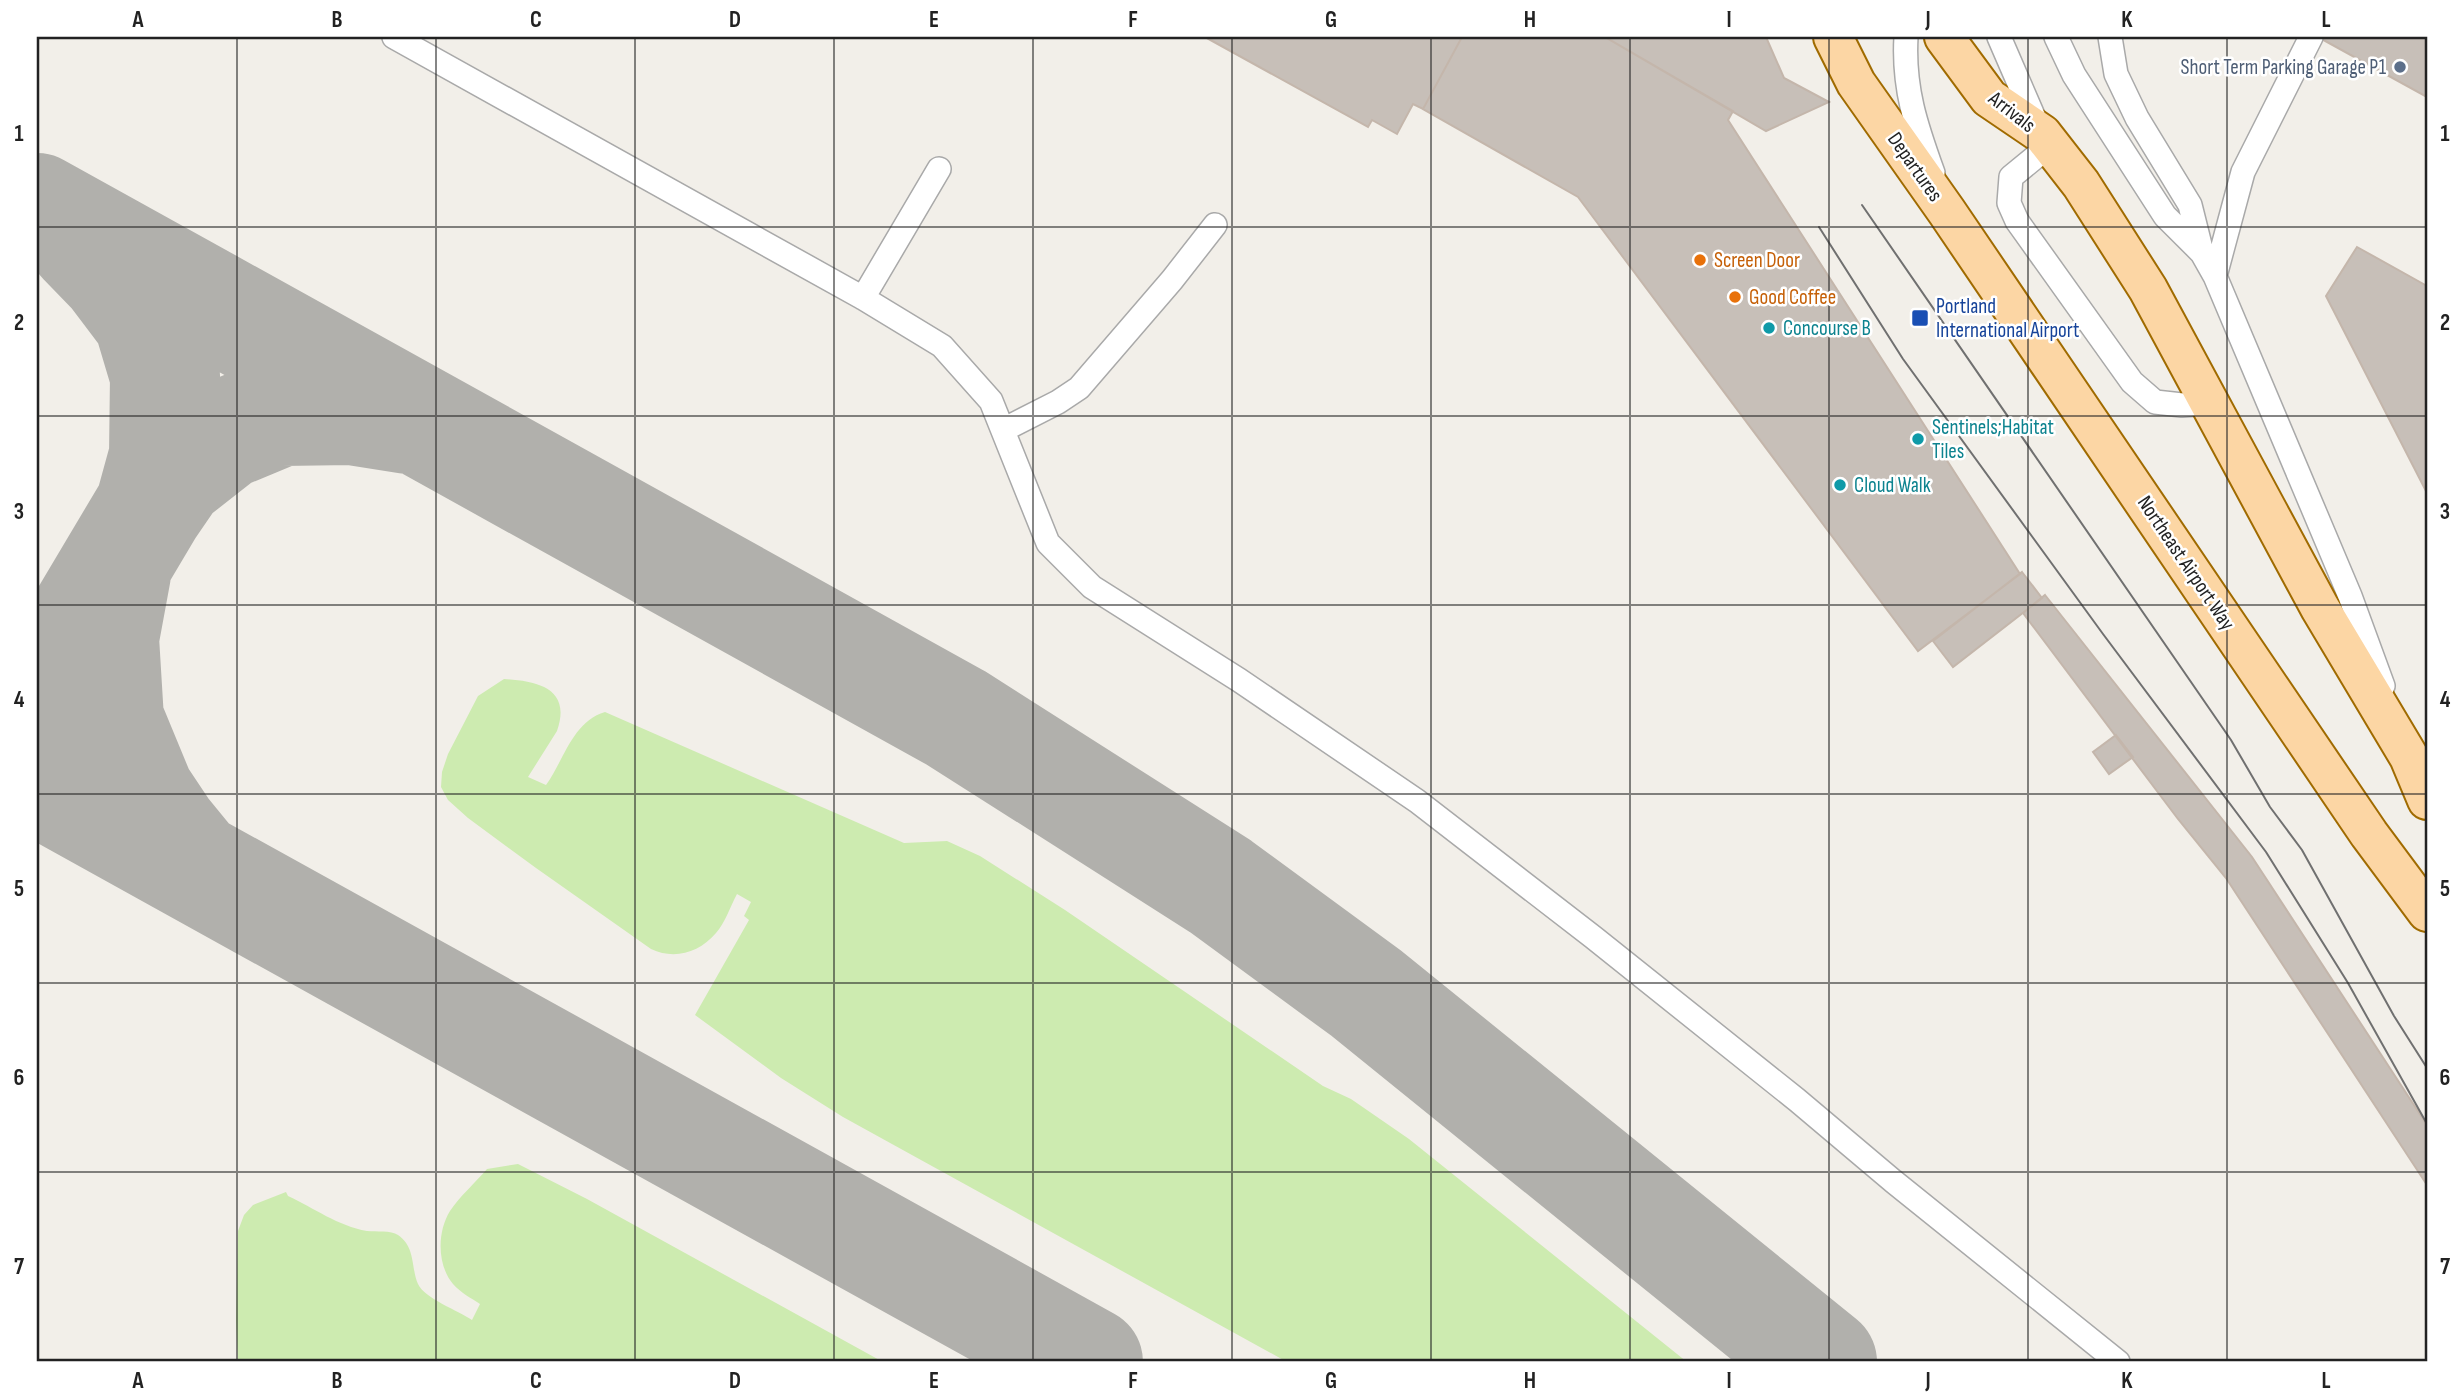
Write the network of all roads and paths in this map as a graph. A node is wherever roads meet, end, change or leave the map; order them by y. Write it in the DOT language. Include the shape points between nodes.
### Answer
graph roads {
  1 [pos="394,37"];
  2 [pos="1833,37"];
  3 [pos="1906,37"];
  4 [pos="1944,37"];
  5 [pos="1999,37"];
  6 [pos="2056,37"];
  7 [pos="2110,37"];
  8 [pos="2311,37"];
  9 [pos="2046,140"];
  10 [pos="939,169"];
  11 [pos="1947,212"];
  12 [pos="1215,225"];
  13 [pos="2202,253"];
  14 [pos="2215,276"];
  15 [pos="863,298"];
  16 [pos="2211,403"];
  17 [pos="1003,429"];
  18 [pos="2409,757"];
  19 [pos="2427,800"];
  20 [pos="2427,912"];
  21 [pos="2118,1362"];
  1 -- 15 [label="lane"];
  2 -- 11 [label="main road, Departures" via="1856,83"];
  3 -- 11 [label="lane, Departures" via="1909,103"];
  4 -- 9 [label="main road, Arrivals" via="1989,98"];
  5 -- 9 [label="lane, Arrivals"];
  6 -- 13 [label="lane" via="2074,75 2165,216"];
  7 -- 13 [label="lane" via="2116,74 2190,205"];
  8 -- 14 [label="lane" via="2243,172"];
  9 -- 16 [label="main road" via="2081,184 2148,289"];
  9 -- 16 [label="lane" via="2011,177 2009,203 2017,221 2132,382 2155,402"];
  10 -- 15 [label="lane"];
  11 -- 20 [label="main road, Northeast Airport Way" via="2369,834"];
  12 -- 17 [label="lane" via="1079,388"];
  13 -- 14 [label="lane"];
  14 -- 18 [label="lane" via="2350,596"];
  15 -- 17 [label="lane" via="942,345 992,401"];
  16 -- 18 [label="main road" via="2320,608"];
  17 -- 21 [label="lane" via="1048,543 1092,587 1417,801 1797,1100"];
  18 -- 19 [label="main road"];
}
